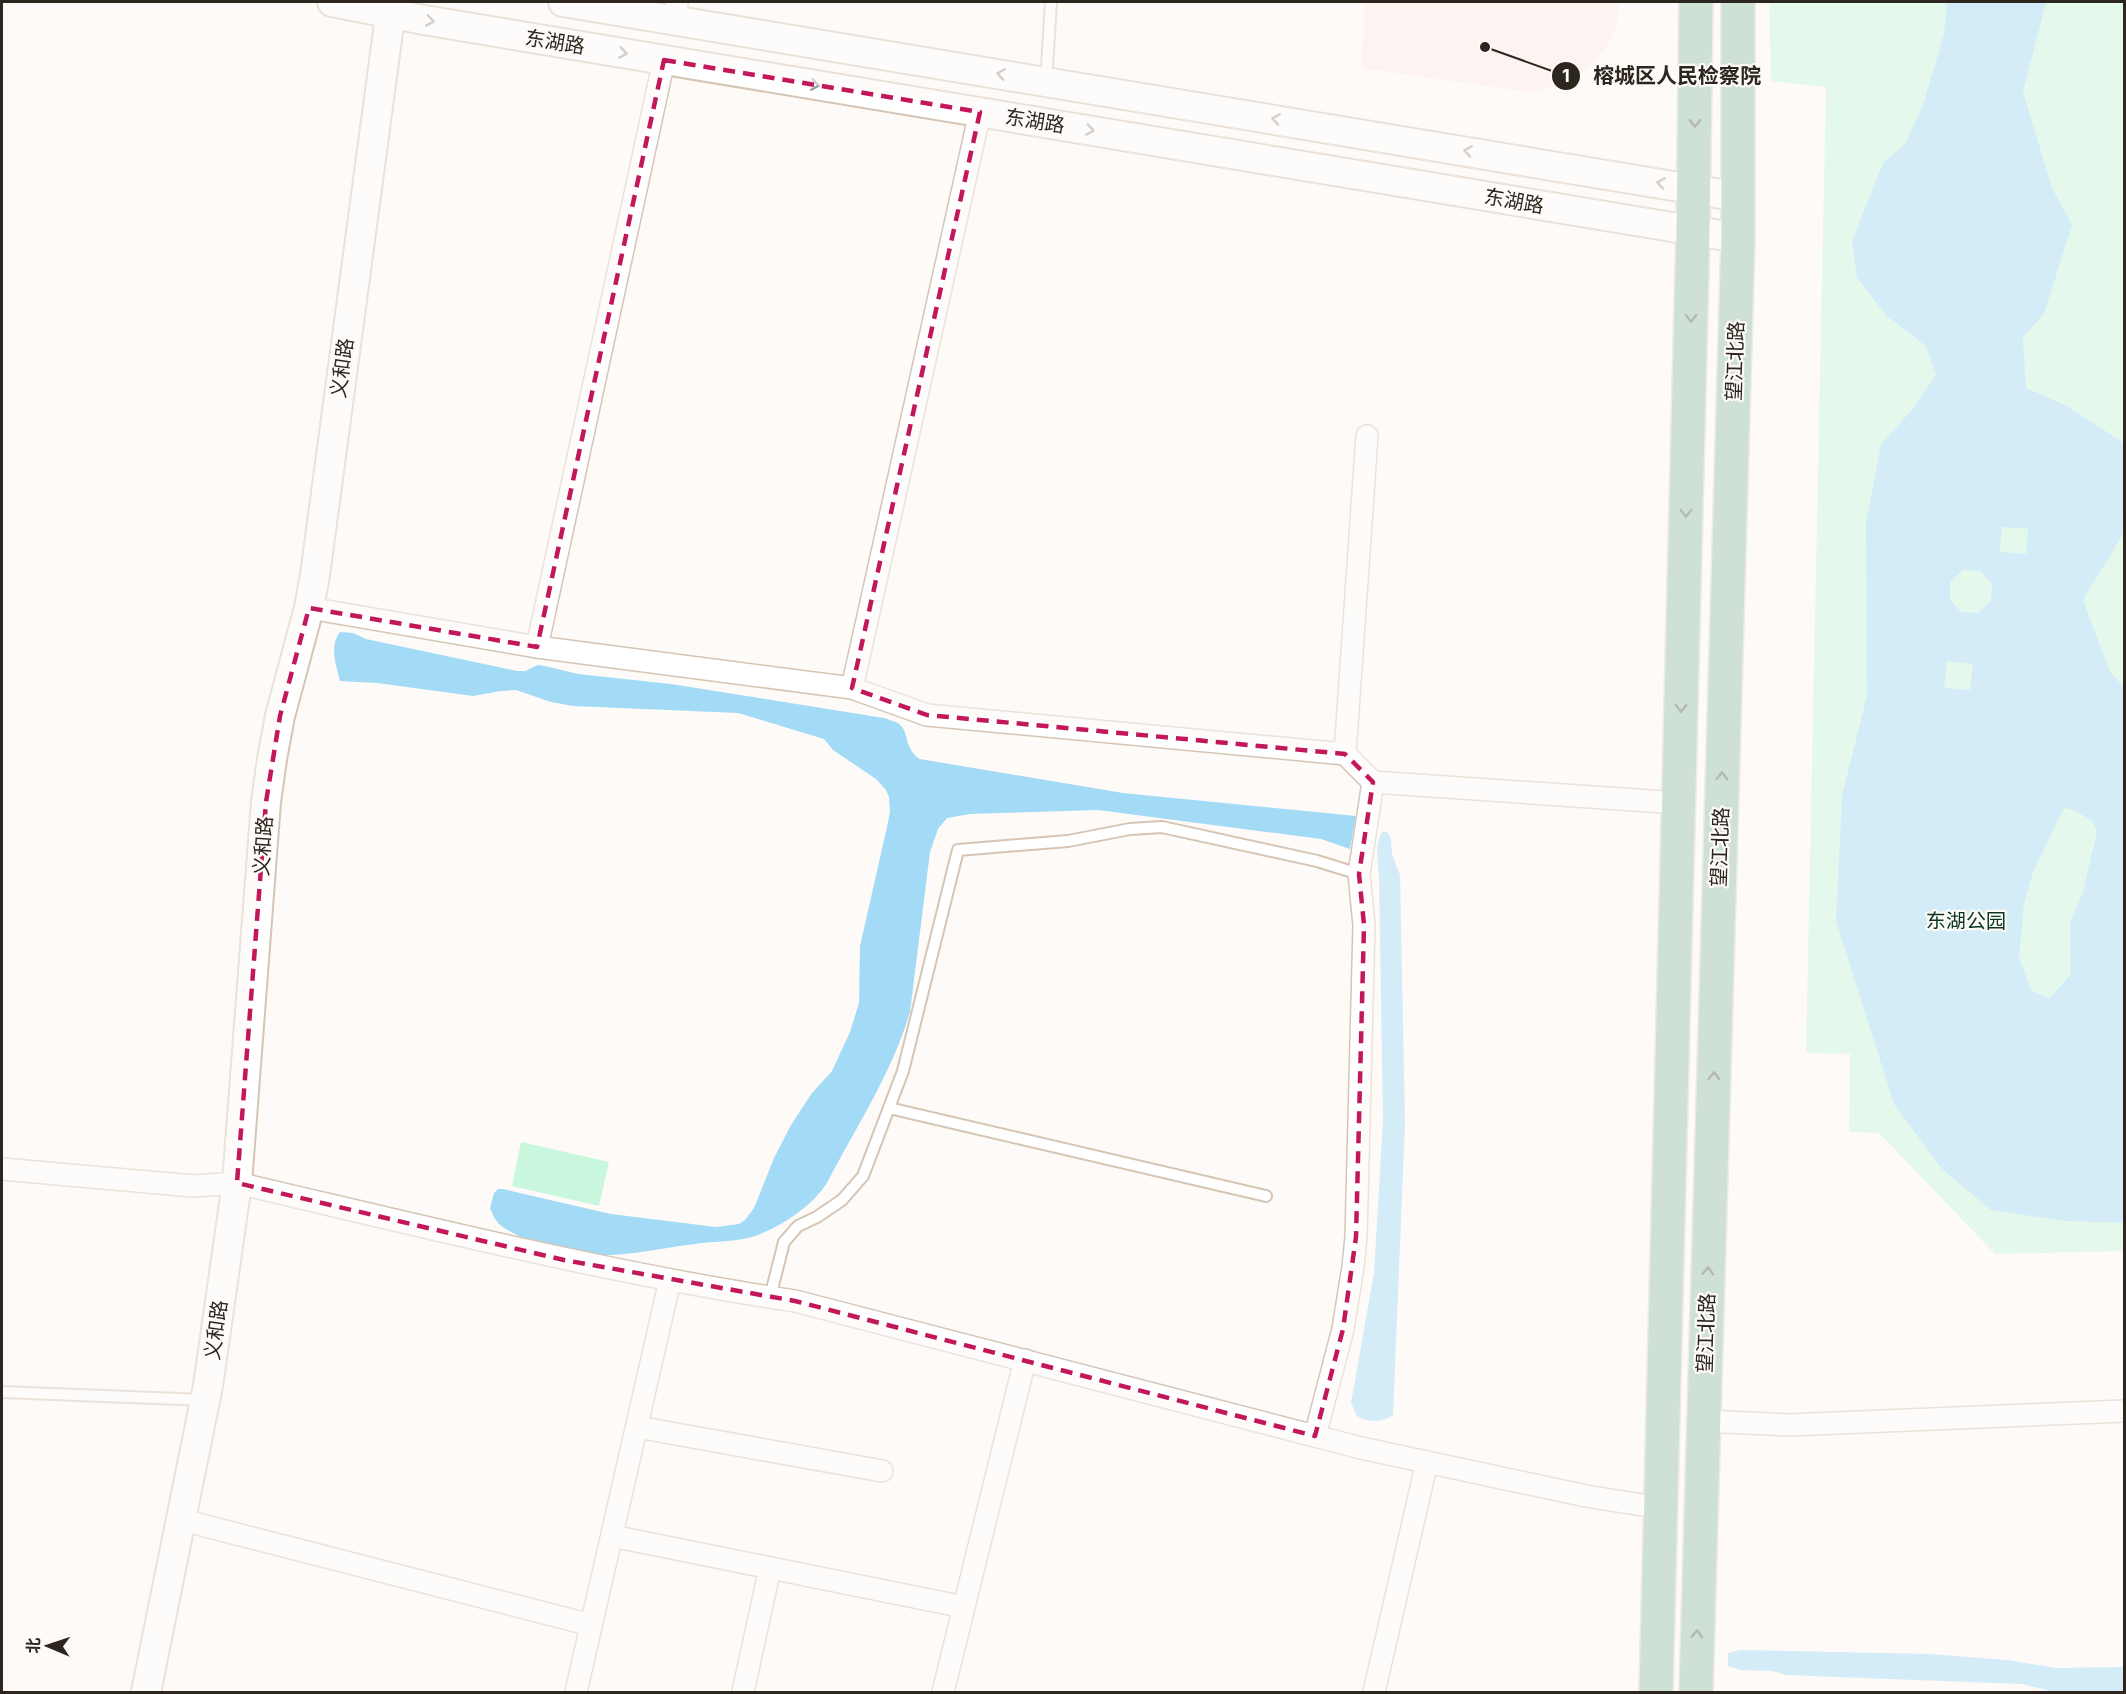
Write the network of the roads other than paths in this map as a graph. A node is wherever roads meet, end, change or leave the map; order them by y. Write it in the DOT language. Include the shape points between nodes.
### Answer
graph roads {
  1 [pos="332,2"];
  2 [pos="563,2"];
  3 [pos="1052,2"];
  4 [pos="1696,2"];
  5 [pos="1738,2"];
  6 [pos="391,7"];
  7 [pos="677,11"];
  8 [pos="664,60"];
  9 [pos="1046,81"];
  10 [pos="980,112"];
  11 [pos="1694,189"];
  12 [pos="1739,197"];
  13 [pos="1694,231"];
  14 [pos="1738,238"];
  15 [pos="1367,436"];
  16 [pos="309,608"];
  17 [pos="537,647"];
  18 [pos="852,688"];
  19 [pos="1345,754"];
  20 [pos="1373,782"];
  21 [pos="1679,803"];
  22 [pos="1359,874"];
  23 [pos="889,1108"];
  24 [pos="2,1169"];
  25 [pos="237,1183"];
  26 [pos="1266,1196"];
  27 [pos="670,1280"];
  28 [pos="770,1298"];
  29 [pos="1024,1360"];
  30 [pos="2,1392"];
  31 [pos="205,1401"];
  32 [pos="2124,1410"];
  33 [pos="1704,1421"];
  34 [pos="637,1427"];
  35 [pos="1315,1436"];
  36 [pos="1427,1462"];
  37 [pos="882,1471"];
  38 [pos="1661,1508"];
  39 [pos="182,1520"];
  40 [pos="612,1536"];
  41 [pos="770,1568"];
  42 [pos="964,1607"];
  43 [pos="591,1625"];
  44 [pos="146,1692"];
  45 [pos="576,1692"];
  46 [pos="743,1692"];
  47 [pos="943,1692"];
  48 [pos="1374,1692"];
  49 [pos="1656,1692"];
  50 [pos="1696,1692"];
  1 -- 6 [label="main road, 东湖路"];
  2 -- 7 [label="main road, 东湖路"];
  3 -- 9 [label="lane"];
  4 -- 11 [label="main road, 望江北路, one-way"];
  5 -- 12 [label="main road, 望江北路"];
  6 -- 8 [label="main road, 东湖路, one-way"];
  6 -- 16 [label="main road, 义和路"];
  9 -- 7 [label="main road, 东湖路, one-way"];
  8 -- 10 [label="main road, 东湖路, one-way"];
  8 -- 17 [label="street"];
  11 -- 9 [label="main road, 东湖路, one-way"];
  10 -- 13 [label="main road, 东湖路, one-way"];
  10 -- 18 [label="street"];
  11 -- 12 [label="main road, 东湖路"];
  11 -- 13 [label="main road, 望江北路"];
  12 -- 14 [label="main road, 望江北路"];
  13 -- 14 [label="main road, 东湖路"];
  13 -- 21 [label="main road, 望江北路, one-way"];
  33 -- 14 [label="main road, 望江北路, one-way"];
  15 -- 19 [label="street"];
  16 -- 17 [label="street"];
  16 -- 25 [label="main road, 义和路" via="280,716 266,802"];
  17 -- 18 [label="street"];
  18 -- 19 [label="street" via="927,715"];
  19 -- 20 [label="street"];
  20 -- 21 [label="street"];
  20 -- 22 [label="street"];
  21 -- 38 [label="main road, 望江北路"];
  22 -- 23 [label="lane" via="1162,827 1130,829 1068,842 958,850 903,1071"];
  22 -- 35 [label="street" via="1364,925 1356,1237 1342,1329"];
  23 -- 26 [label="lane"];
  23 -- 28 [label="lane" via="863,1176 842,1200 798,1226 783,1242"];
  24 -- 25 [label="street" via="193,1186"];
  25 -- 27 [label="street" via="564,1260"];
  25 -- 31 [label="main road, 义和路"];
  27 -- 28 [label="street"];
  27 -- 34 [label="street"];
  28 -- 29 [label="street" via="795,1301"];
  29 -- 35 [label="street"];
  29 -- 42 [label="street"];
  30 -- 31 [label="lane"];
  31 -- 39 [label="main road, 义和路"];
  32 -- 33 [label="street" via="1789,1425"];
  50 -- 33 [label="main road, 望江北路, one-way"];
  34 -- 37 [label="street"];
  34 -- 40 [label="street"];
  35 -- 36 [label="street"];
  36 -- 38 [label="street"];
  36 -- 48 [label="street"];
  38 -- 49 [label="main road, 望江北路"];
  39 -- 43 [label="street"];
  39 -- 44 [label="main road, 义和路"];
  40 -- 41 [label="street"];
  40 -- 43 [label="street"];
  41 -- 42 [label="street"];
  41 -- 46 [label="street"];
  42 -- 47 [label="street"];
  43 -- 45 [label="street"];
}
